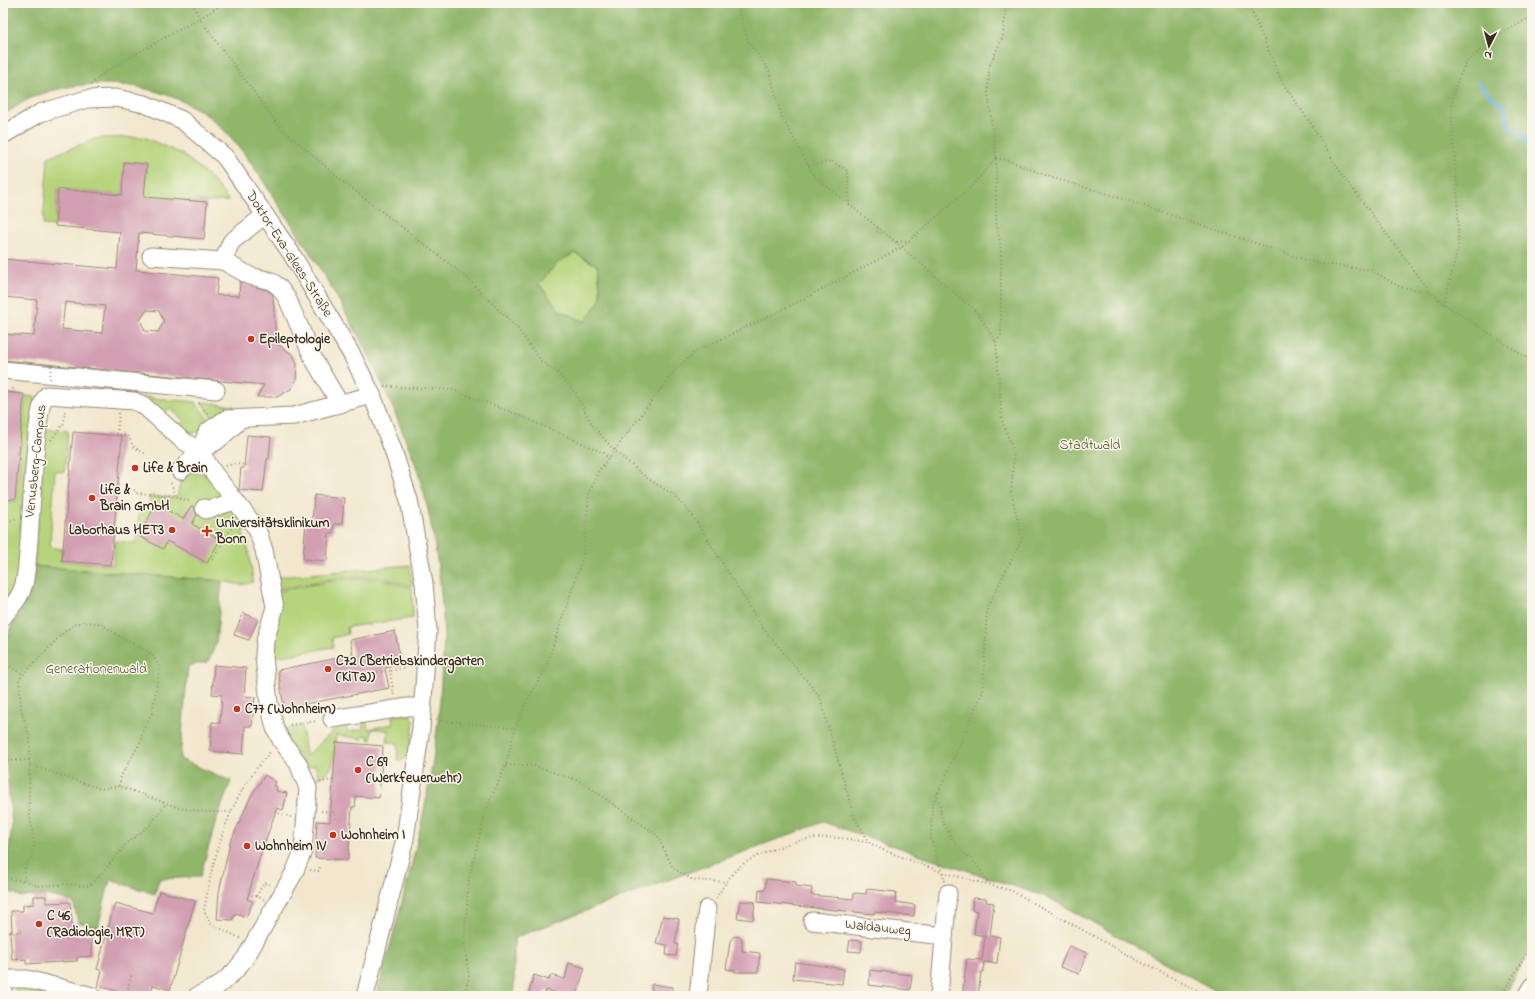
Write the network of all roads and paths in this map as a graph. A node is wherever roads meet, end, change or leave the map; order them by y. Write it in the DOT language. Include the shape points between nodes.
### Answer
graph roads {
  1 [pos="192,3"];
  2 [pos="224,3"];
  3 [pos="737,3"];
  4 [pos="1006,3"];
  5 [pos="1241,3"];
  6 [pos="1532,16"];
  7 [pos="200,19"];
  8 [pos="96,86"];
  9 [pos="3,135"];
  10 [pos="996,158"];
  11 [pos="809,166"];
  12 [pos="850,205"];
  13 [pos="265,215"];
  14 [pos="909,240"];
  15 [pos="896,242"];
  16 [pos="902,247"];
  17 [pos="151,256"];
  18 [pos="223,261"];
  19 [pos="1431,292"];
  20 [pos="1444,304"];
  21 [pos="996,342"];
  22 [pos="1532,361"];
  23 [pos="51,366"];
  24 [pos="3,370"];
  25 [pos="50,379"];
  26 [pos="13,386"];
  27 [pos="216,390"];
  28 [pos="12,393"];
  29 [pos="378,393"];
  30 [pos="66,395"];
  31 [pos="120,400"];
  32 [pos="340,404"];
  33 [pos="58,430"];
  34 [pos="200,451"];
  35 [pos="615,451"];
  36 [pos="147,455"];
  37 [pos="608,458"];
  38 [pos="248,465"];
  39 [pos="213,472"];
  40 [pos="175,475"];
  41 [pos="134,490"];
  42 [pos="176,496"];
  43 [pos="201,506"];
  44 [pos="239,506"];
  45 [pos="305,526"];
  46 [pos="256,529"];
  47 [pos="212,560"];
  48 [pos="3,617"];
  49 [pos="3,663"];
  50 [pos="427,665"];
  51 [pos="390,670"];
  52 [pos="377,672"];
  53 [pos="23,674"];
  54 [pos="396,709"];
  55 [pos="430,710"];
  56 [pos="332,719"];
  57 [pos="515,728"];
  58 [pos="278,734"];
  59 [pos="30,760"];
  60 [pos="4,761"];
  61 [pos="30,764"];
  62 [pos="506,765"];
  63 [pos="119,786"];
  64 [pos="937,793"];
  65 [pos="166,804"];
  66 [pos="307,809"];
  67 [pos="230,812"];
  68 [pos="275,812"];
  69 [pos="288,817"];
  70 [pos="335,822"];
  71 [pos="870,843"];
  72 [pos="942,872"];
  73 [pos="6,878"];
  74 [pos="25,881"];
  75 [pos="727,882"];
  76 [pos="990,885"];
  77 [pos="948,893"];
  78 [pos="248,894"];
  79 [pos="263,899"];
  80 [pos="707,909"];
  81 [pos="812,921"];
  82 [pos="10,931"];
  83 [pos="22,931"];
  84 [pos="944,936"];
  85 [pos="254,944"];
  86 [pos="1532,945"];
  87 [pos="132,973"];
  88 [pos="3,979"];
  89 [pos="1532,986"];
  90 [pos="3,991"];
  91 [pos="3,996"];
  92 [pos="92,996"];
  93 [pos="126,996"];
  94 [pos="198,996"];
  95 [pos="365,996"];
  96 [pos="464,996"];
  97 [pos="698,996"];
  98 [pos="938,996"];
  99 [pos="1209,996"];
  100 [pos="1501,996"];
  101 [pos="1526,996"];
  1 -- 7 [label="path"];
  2 -- 7 [label="path"];
  3 -- 11 [label="path" via="748,41 769,71 782,117 792,131"];
  4 -- 10 [label="path" via="1003,36 989,67 988,92"];
  5 -- 19 [label="path" via="1252,12 1282,82 1342,175"];
  6 -- 20 [label="path" via="1501,34 1467,61 1456,84 1451,107 1458,200 1458,248"];
  7 -- 8 [label="path" via="99,76 90,86"];
  7 -- 35 [label="path" via="278,125 341,180 465,276 516,328 541,361 557,372 576,394 592,425"];
  9 -- 13 [label="street, Doktor-Eva-Glees-Straße" via="40,113 87,99 116,98 145,104 182,120 225,157"];
  10 -- 14 [label="path" via="974,184"];
  10 -- 19 [label="path" via="1315,263 1371,270 1400,287"];
  10 -- 21 [label="path" via="996,222 1001,246 1001,335"];
  11 -- 12 [label="path" via="814,176"];
  11 -- 12 [label="path" via="831,161 848,171"];
  12 -- 15 [label="path" via="878,228 876,231 883,232"];
  13 -- 18 [label="street" via="231,242"];
  13 -- 29 [label="street, Doktor-Eva-Glees-Straße"];
  14 -- 15 [label="path"];
  14 -- 16 [label="path"];
  15 -- 16 [label="path"];
  16 -- 21 [label="path" via="977,312"];
  16 -- 35 [label="path" via="695,352 676,369"];
  17 -- 18 [label="street"];
  18 -- 32 [label="street" via="250,276 271,281 279,286 287,298 314,360"];
  19 -- 20 [label="path"];
  20 -- 22 [label="path"];
  21 -- 64 [label="path" via="1002,420 1014,453 1011,492 1022,539 986,608 983,691"];
  23 -- 25 [label="path, bridge"];
  24 -- 27 [label="street"];
  26 -- 28 [label="path"];
  29 -- 32 [label="street"];
  29 -- 37 [label="path" via="382,386 388,385 453,390 520,416 604,453"];
  29 -- 50 [label="street, Doktor-Eva-Glees-Straße" via="409,500 424,583 428,630"];
  30 -- 31 [label="street, Venusberg-Campus"];
  30 -- 33 [label="path" via="64,423"];
  30 -- 48 [label="street, Venusberg-Campus" via="50,394 42,399 27,572 24,585 15,602"];
  31 -- 34 [label="street, Venusberg-Campus" via="143,405 182,440"];
  31 -- 36 [label="path" via="117,434 129,437 133,446"];
  32 -- 34 [label="street" via="294,416 226,419 207,432"];
  34 -- 39 [label="street"];
  34 -- 40 [label="street"];
  35 -- 37 [label="path"];
  35 -- 71 [label="path" via="647,478 674,495 693,516 764,628 820,697 854,817"];
  37 -- 57 [label="path" via="598,472 589,494 583,557 545,670"];
  38 -- 39 [label="path" via="223,466"];
  39 -- 44 [label="street"];
  40 -- 42 [label="path"];
  41 -- 42 [label="path" via="137,493"];
  42 -- 43 [label="path"];
  43 -- 44 [label="street" via="206,510"];
  44 -- 46 [label="street"];
  44 -- 47 [label="path"];
  45 -- 46 [label="path" via="297,520 278,519"];
  46 -- 58 [label="street" via="264,550 275,607 264,657 269,703"];
  49 -- 53 [label="path"];
  50 -- 51 [label="path"];
  50 -- 55 [label="street, Doktor-Eva-Glees-Straße"];
  51 -- 52 [label="path"];
  51 -- 54 [label="path"];
  53 -- 59 [label="path" via="19,679 21,709 29,731"];
  53 -- 63 [label="path" via="63,633 82,622 100,623 153,656 160,668 152,713 143,730 140,743 121,776"];
  54 -- 55 [label="street" via="408,707"];
  54 -- 56 [label="street"];
  55 -- 57 [label="path" via="436,720"];
  55 -- 95 [label="street, Doktor-Eva-Glees-Straße" via="405,839"];
  56 -- 58 [label="path"];
  57 -- 62 [label="path"];
  58 -- 66 [label="street" via="298,763 308,788"];
  58 -- 67 [label="path"];
  59 -- 60 [label="path"];
  59 -- 61 [label="path"];
  61 -- 63 [label="path" via="101,789"];
  61 -- 74 [label="path" via="29,808 34,844 31,857 25,866"];
  62 -- 75 [label="path" via="535,766 582,782 658,835 673,868 693,880"];
  62 -- 96 [label="path" via="486,810 469,878 464,942 469,977"];
  63 -- 65 [label="path"];
  64 -- 72 [label="path" via="932,808 931,839"];
  64 -- 76 [label="path" via="943,823 956,845 977,865"];
  65 -- 67 [label="path" via="192,811"];
  65 -- 74 [label="path" via="149,826 127,843 91,884 41,886"];
  66 -- 70 [label="path" via="335,812"];
  66 -- 85 [label="street" via="303,851 299,863"];
  67 -- 85 [label="path" via="204,910 211,924"];
  68 -- 69 [label="path"];
  71 -- 72 [label="path"];
  71 -- 75 [label="path" via="838,837 812,837 785,844 750,859 736,870"];
  72 -- 76 [label="path"];
  72 -- 77 [label="path"];
  73 -- 74 [label="path"];
  75 -- 80 [label="path"];
  76 -- 99 [label="path" via="1012,891 1148,966"];
  77 -- 84 [label="street"];
  78 -- 79 [label="path"];
  80 -- 97 [label="street"];
  81 -- 84 [label="street, Waldauweg"];
  82 -- 83 [label="path"];
  84 -- 98 [label="street"];
  85 -- 94 [label="street" via="239,966 226,979"];
  86 -- 100 [label="path"];
  87 -- 93 [label="path"];
  88 -- 92 [label="street" via="27,979"];
  89 -- 101 [label="street"];
  90 -- 91 [label="street"];
}
